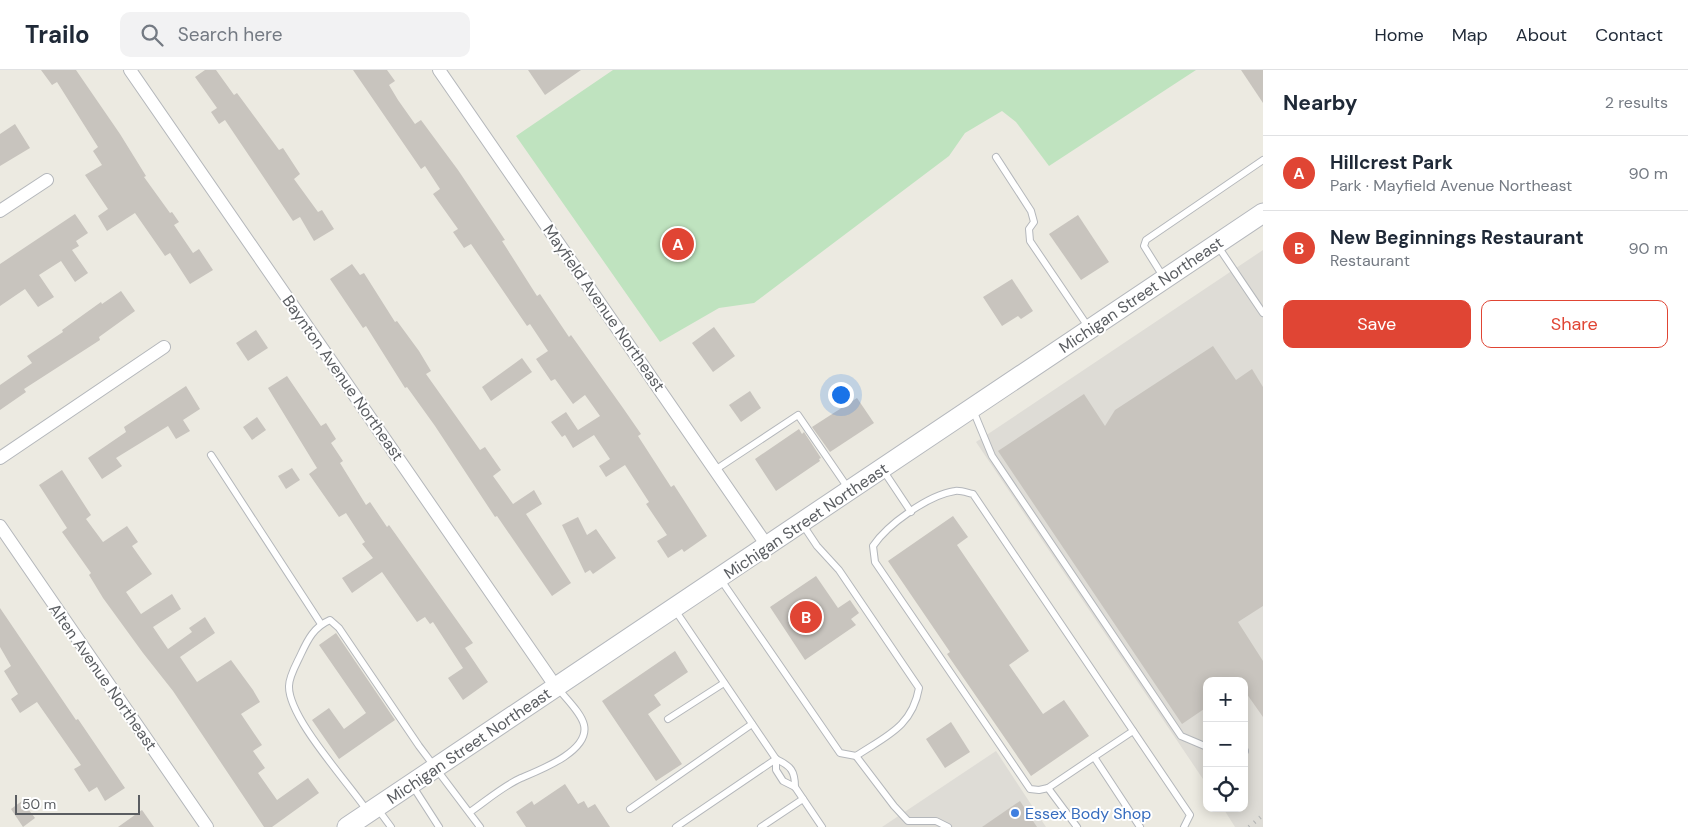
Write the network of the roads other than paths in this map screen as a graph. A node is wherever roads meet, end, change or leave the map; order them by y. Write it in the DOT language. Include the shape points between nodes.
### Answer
graph roads {
  1 [pos="130,70"];
  2 [pos="439,70"];
  3 [pos="996,157"];
  4 [pos="1263,160"];
  5 [pos="48,180"];
  6 [pos="0,211"];
  7 [pos="1263,213"];
  8 [pos="1217,244"];
  9 [pos="1165,279"];
  10 [pos="1263,313"];
  11 [pos="1090,329"];
  12 [pos="164,347"];
  13 [pos="972,409"];
  14 [pos="211,455"];
  15 [pos="0,458"];
  16 [pos="882,469"];
  17 [pos="715,470"];
  18 [pos="850,491"];
  19 [pos="911,512"];
  20 [pos="802,524"];
  21 [pos="0,526"];
  22 [pos="768,547"];
  23 [pos="720,579"];
  24 [pos="674,609"];
  25 [pos="320,624"];
  26 [pos="724,682"];
  27 [pos="556,687"];
  28 [pos="668,719"];
  29 [pos="752,724"];
  30 [pos="1133,731"];
  31 [pos="1203,745"];
  32 [pos="856,756"];
  33 [pos="1094,757"];
  34 [pos="776,759"];
  35 [pos="435,768"];
  36 [pos="411,784"];
  37 [pos="795,787"];
  38 [pos="1048,788"];
  39 [pos="803,799"];
  40 [pos="630,809"];
  41 [pos="372,810"];
  42 [pos="470,812"];
  43 [pos="770,824"];
  44 [pos="207,827"];
  45 [pos="347,827"];
  46 [pos="391,827"];
  47 [pos="439,827"];
  48 [pos="480,827"];
  49 [pos="676,827"];
  50 [pos="761,827"];
  51 [pos="822,827"];
  52 [pos="948,827"];
  53 [pos="1077,827"];
  54 [pos="1140,827"];
  55 [pos="1184,827"];
  1 -- 27 [label="street, Baynton Avenue Northeast"];
  2 -- 17 [label="street, Mayfield Avenue Northeast"];
  3 -- 11 [label="lane" via="1032,211 1034,222 1029,230 1030,240"];
  4 -- 9 [label="lane" via="1146,240 1144,246"];
  5 -- 6 [label="street"];
  7 -- 8 [label="main road, Michigan Street Northeast"];
  8 -- 9 [label="main road, Michigan Street Northeast"];
  8 -- 10 [label="lane"];
  9 -- 11 [label="main road, Michigan Street Northeast"];
  11 -- 13 [label="main road, Michigan Street Northeast"];
  12 -- 15 [label="street"];
  13 -- 16 [label="main road, Michigan Street Northeast"];
  13 -- 31 [label="lane" via="992,456 1181,736"];
  14 -- 25 [label="lane"];
  16 -- 18 [label="main road, Michigan Street Northeast"];
  16 -- 19 [label="lane"];
  17 -- 18 [label="lane" via="798,415"];
  17 -- 22 [label="street, Mayfield Avenue Northeast"];
  18 -- 20 [label="main road, Michigan Street Northeast"];
  19 -- 30 [label="lane" via="936,497 957,490 973,494"];
  19 -- 38 [label="lane" via="881,534 873,546 875,562 1030,789"];
  20 -- 22 [label="main road, Michigan Street Northeast"];
  20 -- 32 [label="lane" via="839,570 919,688 916,706 906,722"];
  21 -- 44 [label="street, Alten Avenue Northeast"];
  22 -- 23 [label="main road, Michigan Street Northeast"];
  23 -- 24 [label="main road, Michigan Street Northeast"];
  23 -- 32 [label="lane" via="840,753"];
  24 -- 26 [label="lane"];
  24 -- 27 [label="main road, Michigan Street Northeast"];
  25 -- 35 [label="lane" via="330,620 340,628"];
  25 -- 41 [label="lane" via="310,636 288,685 291,702 327,760"];
  26 -- 28 [label="lane"];
  26 -- 29 [label="lane"];
  27 -- 35 [label="main road, Michigan Street Northeast"];
  27 -- 42 [label="lane" via="584,724 578,746 548,768 521,778"];
  29 -- 34 [label="lane"];
  29 -- 40 [label="lane"];
  30 -- 33 [label="lane"];
  30 -- 55 [label="lane" via="1190,815"];
  32 -- 52 [label="lane" via="908,821 936,821"];
  33 -- 38 [label="lane"];
  33 -- 54 [label="lane"];
  34 -- 37 [label="lane" via="776,770 783,781"];
  34 -- 37 [label="lane" via="789,765 795,774"];
  34 -- 49 [label="lane"];
  35 -- 36 [label="main road, Michigan Street Northeast"];
  35 -- 42 [label="lane"];
  36 -- 41 [label="main road, Michigan Street Northeast"];
  36 -- 47 [label="lane"];
  37 -- 39 [label="lane"];
  38 -- 53 [label="lane"];
  39 -- 43 [label="lane"];
  39 -- 51 [label="lane"];
  41 -- 45 [label="main road, Michigan Street Northeast"];
  41 -- 46 [label="lane"];
  42 -- 48 [label="lane"];
  43 -- 50 [label="lane"];
}
